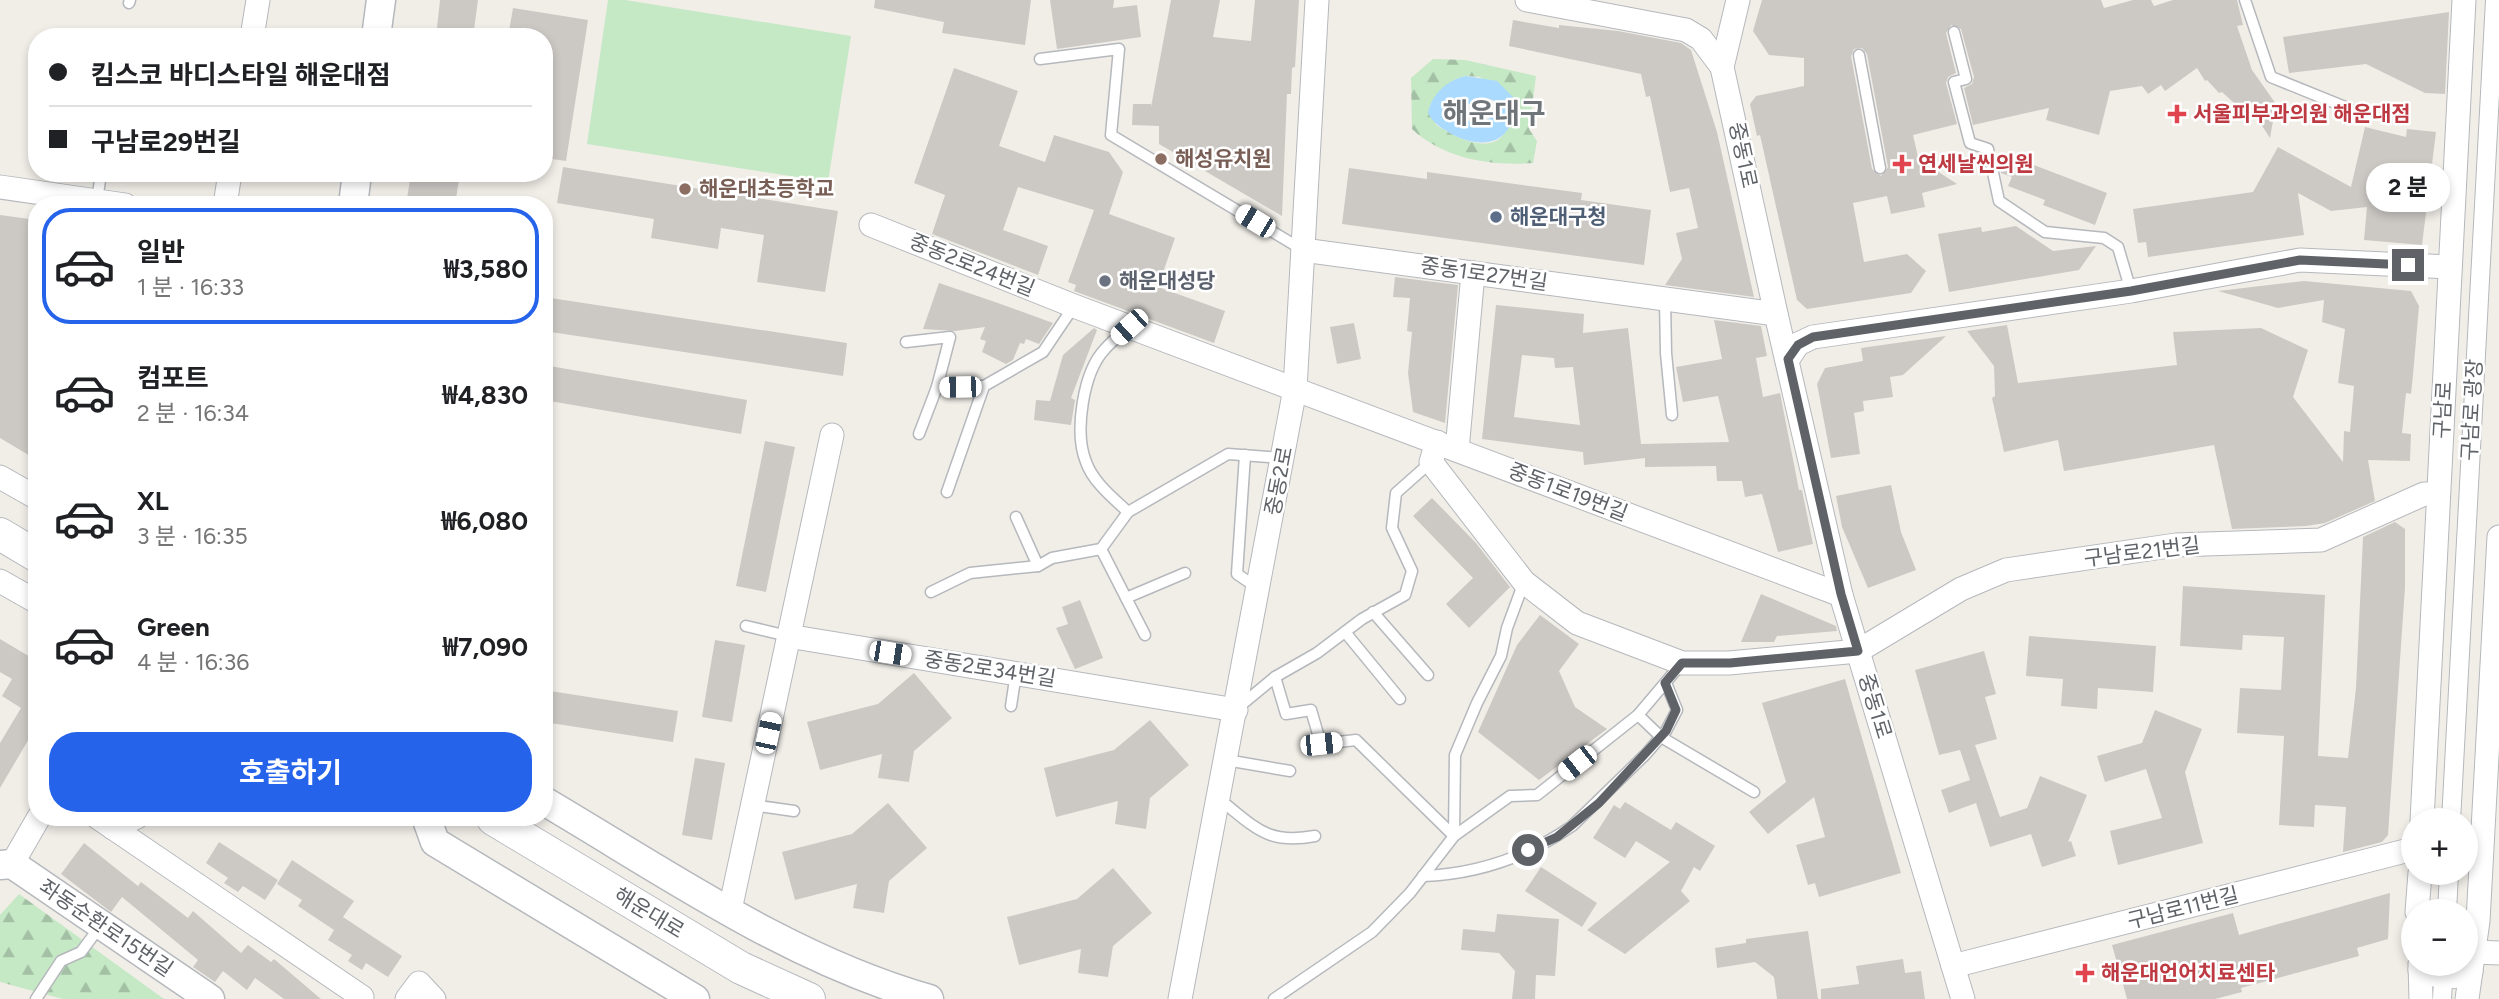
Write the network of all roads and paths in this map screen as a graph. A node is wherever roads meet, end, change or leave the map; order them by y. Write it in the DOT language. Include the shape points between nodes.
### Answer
graph roads {
  1 [pos="258,0"];
  2 [pos="381,0"];
  3 [pos="1317,0"];
  4 [pos="1527,0"];
  5 [pos="1738,0"];
  6 [pos="2245,0"];
  7 [pos="2464,0"];
  8 [pos="2495,0"];
  9 [pos="253,28"];
  10 [pos="377,28"];
  11 [pos="1954,32"];
  12 [pos="1859,55"];
  13 [pos="1040,60"];
  14 [pos="1722,67"];
  15 [pos="2350,109"];
  16 [pos="1880,168"];
  17 [pos="0,187"];
  18 [pos="62,196"];
  19 [pos="871,225"];
  20 [pos="1303,250"];
  21 [pos="2450,267"];
  22 [pos="1474,273"];
  23 [pos="2131,291"];
  24 [pos="1665,299"];
  25 [pos="1074,306"];
  26 [pos="1776,314"];
  27 [pos="1129,327"];
  28 [pos="906,342"];
  29 [pos="1788,359"];
  30 [pos="984,386"];
  31 [pos="937,387"];
  32 [pos="1295,388"];
  33 [pos="1672,415"];
  34 [pos="919,434"];
  35 [pos="832,435"];
  36 [pos="1441,451"];
  37 [pos="1245,455"];
  38 [pos="1284,458"];
  39 [pos="0,477"];
  40 [pos="947,492"];
  41 [pos="28,493"];
  42 [pos="2438,494"];
  43 [pos="1128,512"];
  44 [pos="1016,517"];
  45 [pos="0,534"];
  46 [pos="2499,537"];
  47 [pos="1101,549"];
  48 [pos="28,551"];
  49 [pos="1038,566"];
  50 [pos="1185,573"];
  51 [pos="0,581"];
  52 [pos="1524,582"];
  53 [pos="1258,589"];
  54 [pos="931,592"];
  55 [pos="1841,594"];
  56 [pos="28,597"];
  57 [pos="1126,598"];
  58 [pos="1373,612"];
  59 [pos="2497,623"];
  60 [pos="746,626"];
  61 [pos="1345,632"];
  62 [pos="1145,635"];
  63 [pos="788,636"];
  64 [pos="1858,651"];
  65 [pos="1682,663"];
  66 [pos="1016,673"];
  67 [pos="1428,675"];
  68 [pos="1275,677"];
  69 [pos="1665,683"];
  70 [pos="1400,699"];
  71 [pos="1011,706"];
  72 [pos="1236,710"];
  73 [pos="1638,715"];
  74 [pos="1661,737"];
  75 [pos="1226,760"];
  76 [pos="1290,771"];
  77 [pos="2493,790"];
  78 [pos="1754,792"];
  79 [pos="1219,799"];
  80 [pos="752,805"];
  81 [pos="553,806"];
  82 [pos="2423,808"];
  83 [pos="2452,808"];
  84 [pos="794,811"];
  85 [pos="33,826"];
  86 [pos="109,826"];
  87 [pos="429,826"];
  88 [pos="505,826"];
  89 [pos="1315,836"];
  90 [pos="1454,836"];
  91 [pos="2401,852"];
  92 [pos="6,864"];
  93 [pos="1423,876"];
  94 [pos="730,910"];
  95 [pos="2478,919"];
  96 [pos="101,925"];
  97 [pos="2499,953"];
  98 [pos="2478,960"];
  99 [pos="1953,965"];
  100 [pos="2420,976"];
  101 [pos="2471,976"];
  102 [pos="362,997"];
  103 [pos="36,999"];
  104 [pos="210,999"];
  105 [pos="407,999"];
  106 [pos="434,999"];
  107 [pos="695,999"];
  108 [pos="809,999"];
  109 [pos="929,999"];
  110 [pos="1180,999"];
  111 [pos="1273,999"];
  112 [pos="1963,999"];
  113 [pos="2421,999"];
  114 [pos="2467,999"];
  1 -- 9 [label="street"];
  2 -- 10 [label="street"];
  3 -- 20 [label="street, 중동2로"];
  4 -- 14 [label="street" via="1686,30 1700,39"];
  5 -- 14 [label="street, 중동1로"];
  6 -- 15 [label="lane" via="2271,77"];
  7 -- 21 [label="street, 구남로"];
  8 -- 83 [label="street, 구남로 광장"];
  11 -- 23 [label="lane" via="1966,79 1954,82 1970,142 1988,149 1999,201 2046,232 2105,238 2118,247"];
  12 -- 16 [label="lane"];
  13 -- 20 [label="lane" via="1119,50 1111,135"];
  14 -- 26 [label="street, 중동1로"];
  17 -- 18 [label="street"];
  19 -- 25 [label="street, 중동2로24번길"];
  20 -- 22 [label="street, 중동1로27번길"];
  20 -- 32 [label="street, 중동2로"];
  21 -- 23 [label="street" via="2300,260"];
  21 -- 42 [label="street, 구남로"];
  22 -- 24 [label="street, 중동1로27번길"];
  22 -- 36 [label="street"];
  23 -- 29 [label="street" via="1813,337 1798,345"];
  24 -- 26 [label="street, 중동1로27번길"];
  24 -- 33 [label="lane"];
  25 -- 27 [label="street, 중동2로24번길"];
  25 -- 30 [label="lane" via="1043,352"];
  26 -- 29 [label="street, 중동1로"];
  27 -- 32 [label="street, 중동2로24번길"];
  27 -- 43 [label="lane" via="1103,351 1082,400 1081,442 1086,464"];
  28 -- 31 [label="lane" via="950,337"];
  29 -- 55 [label="street, 중동1로"];
  30 -- 31 [label="lane"];
  30 -- 40 [label="lane"];
  31 -- 34 [label="lane"];
  32 -- 36 [label="street, 중동1로19번길"];
  32 -- 38 [label="street, 중동2로"];
  35 -- 63 [label="street"];
  36 -- 52 [label="street"];
  36 -- 55 [label="street, 중동1로19번길"];
  36 -- 58 [label="lane" via="1396,493 1392,528 1412,572 1405,595"];
  37 -- 38 [label="lane"];
  37 -- 43 [label="lane" via="1228,454"];
  37 -- 53 [label="lane" via="1237,574"];
  38 -- 53 [label="street, 중동2로"];
  39 -- 41 [label="street"];
  42 -- 64 [label="street, 구남로21번길" via="2424,494 2321,540 2176,545 2006,570 1962,589"];
  42 -- 82 [label="street, 구남로"];
  43 -- 47 [label="lane"];
  44 -- 49 [label="lane"];
  45 -- 48 [label="main road"];
  46 -- 59 [label="street"];
  47 -- 49 [label="lane" via="1052,558"];
  47 -- 57 [label="lane"];
  49 -- 54 [label="lane" via="970,573"];
  50 -- 57 [label="lane"];
  51 -- 56 [label="street"];
  52 -- 65 [label="street" via="1577,623"];
  52 -- 90 [label="lane" via="1501,656 1455,755"];
  53 -- 72 [label="street, 중동2로"];
  55 -- 64 [label="street, 중동1로"];
  57 -- 62 [label="lane"];
  58 -- 61 [label="lane"];
  58 -- 67 [label="lane"];
  59 -- 77 [label="street"];
  60 -- 63 [label="lane, 중동2로34번길"];
  61 -- 68 [label="lane"];
  61 -- 70 [label="lane"];
  63 -- 66 [label="street, 중동2로34번길"];
  63 -- 80 [label="street"];
  64 -- 65 [label="street"];
  64 -- 99 [label="street, 중동1로"];
  65 -- 69 [label="lane"];
  66 -- 71 [label="lane"];
  66 -- 72 [label="street, 중동2로34번길"];
  68 -- 72 [label="lane"];
  68 -- 90 [label="lane" via="1286,714 1311,710 1321,744 1356,740"];
  69 -- 73 [label="lane"];
  69 -- 74 [label="lane" via="1676,710"];
  72 -- 75 [label="street, 중동2로"];
  73 -- 74 [label="lane"];
  73 -- 90 [label="lane" via="1537,795 1510,796"];
  74 -- 78 [label="lane"];
  74 -- 93 [label="lane" via="1599,803 1557,837 1488,868"];
  75 -- 76 [label="lane"];
  75 -- 79 [label="street, 중동2로"];
  77 -- 95 [label="street"];
  79 -- 89 [label="lane" via="1263,835 1290,841"];
  79 -- 110 [label="street, 중동2로"];
  80 -- 84 [label="lane"];
  80 -- 94 [label="street"];
  81 -- 94 [label="street"];
  85 -- 92 [label="street"];
  86 -- 102 [label="street"];
  87 -- 107 [label="street" via="435,842"];
  88 -- 108 [label="main road, 해운대로" via="741,968"];
  90 -- 93 [label="lane"];
  91 -- 99 [label="street, 구남로11번길"];
  92 -- 96 [label="street, 좌동순환로15번길"];
  93 -- 111 [label="lane" via="1372,932"];
  94 -- 109 [label="street" via="809,955"];
  96 -- 103 [label="lane" via="80,952 61,961"];
  96 -- 104 [label="street, 좌동순환로15번길"];
  97 -- 98 [label="street"];
  99 -- 112 [label="street, 중동1로"];
  100 -- 113 [label="street"];
  101 -- 114 [label="street"];
  105 -- 106 [label="street" via="419,983"];
}
